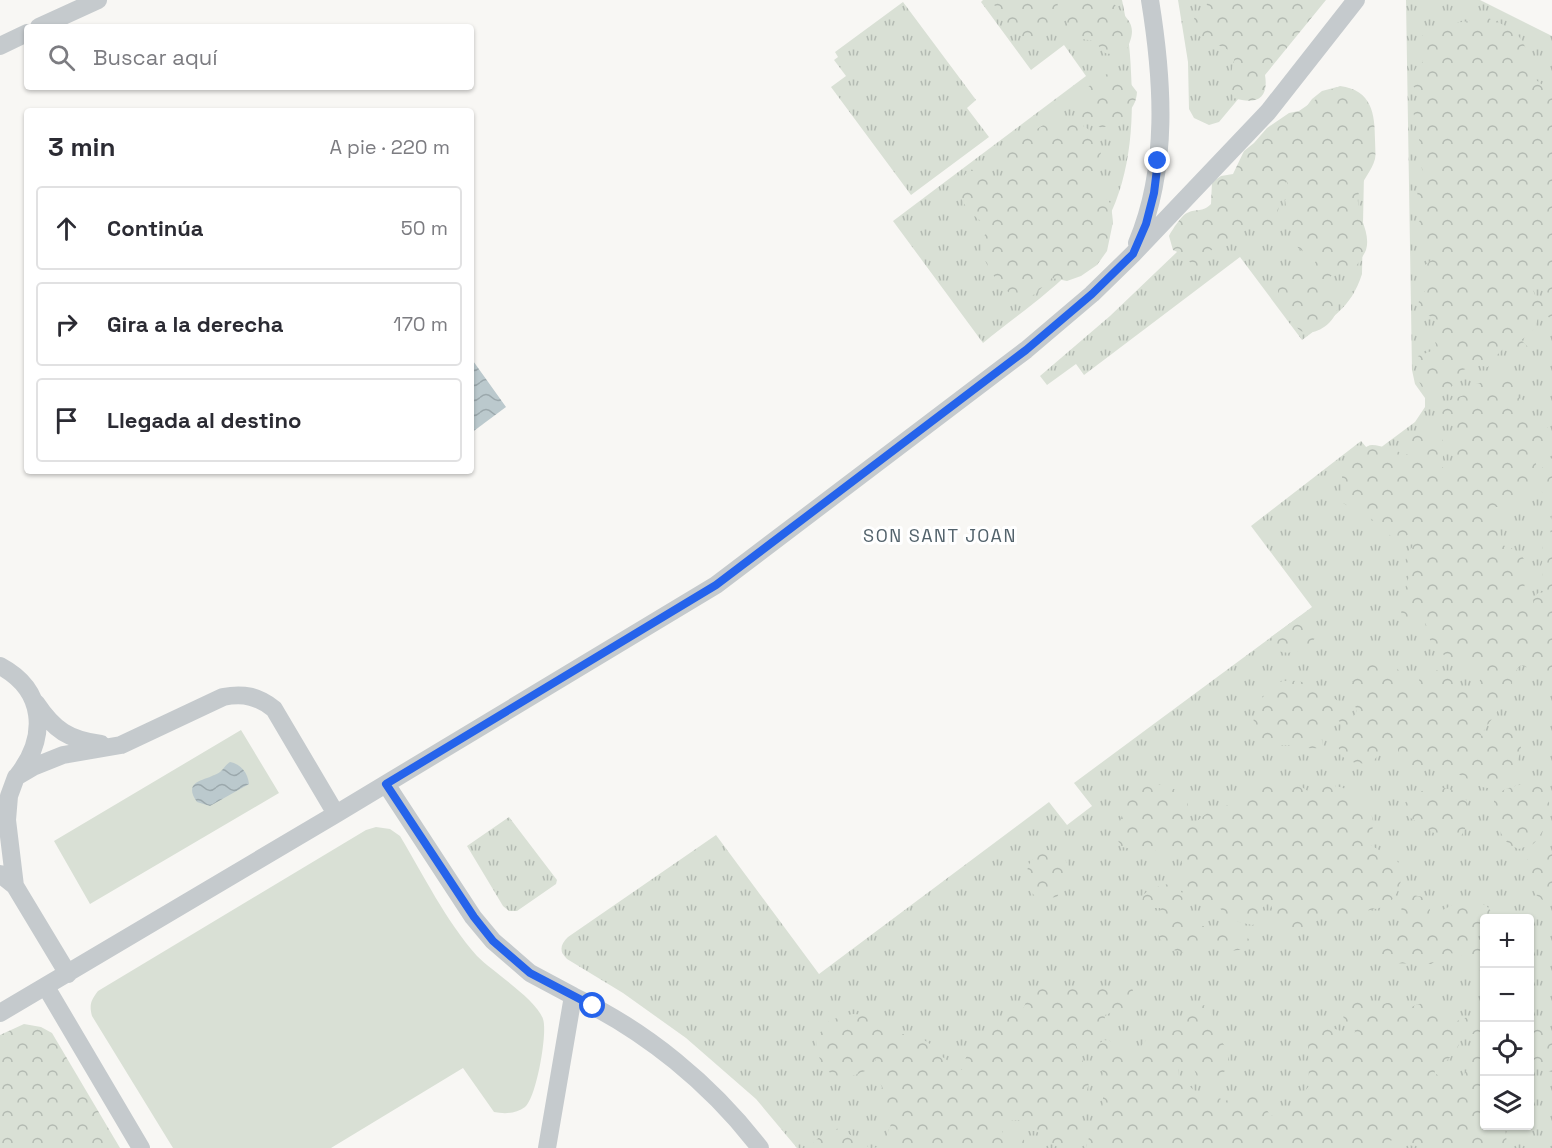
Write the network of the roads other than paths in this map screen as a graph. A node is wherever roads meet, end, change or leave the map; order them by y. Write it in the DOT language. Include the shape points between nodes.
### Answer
graph roads {
  1 [pos="98,0"];
  2 [pos="1150,0"];
  3 [pos="1356,0"];
  4 [pos="46,24"];
  5 [pos="0,31"];
  6 [pos="24,32"];
  7 [pos="24,34"];
  8 [pos="0,46"];
  9 [pos="1133,254"];
  10 [pos="1,665"];
  11 [pos="32,698"];
  12 [pos="121,745"];
  13 [pos="16,777"];
  14 [pos="386,784"];
  15 [pos="0,788"];
  16 [pos="336,814"];
  17 [pos="0,874"];
  18 [pos="15,886"];
  19 [pos="68,975"];
  20 [pos="46,987"];
  21 [pos="573,996"];
  22 [pos="0,1013"];
  23 [pos="141,1148"];
  24 [pos="547,1148"];
  25 [pos="760,1148"];
  1 -- 4 [label="lane"];
  2 -- 9 [label="lane" via="1159,73 1160,130 1154,193"];
  3 -- 9 [label="lane" via="1268,112"];
  5 -- 6 [label="lane"];
  7 -- 8 [label="lane"];
  9 -- 14 [label="lane" via="1026,350 716,585"];
  10 -- 11 [label="lane" via="20,680"];
  11 -- 12 [label="lane" via="48,720 74,738"];
  11 -- 13 [label="lane" via="38,718 37,740"];
  12 -- 13 [label="lane" via="63,755"];
  12 -- 16 [label="lane" via="223,697 251,696 274,709"];
  13 -- 15 [label="lane"];
  13 -- 18 [label="lane" via="7,820"];
  14 -- 16 [label="lane"];
  14 -- 21 [label="lane" via="493,941 530,973"];
  16 -- 19 [label="lane"];
  17 -- 18 [label="lane"];
  18 -- 19 [label="lane"];
  19 -- 20 [label="lane"];
  20 -- 22 [label="lane"];
  20 -- 23 [label="lane"];
  21 -- 24 [label="lane"];
  21 -- 25 [label="lane" via="630,1027 665,1053 722,1103"];
}
